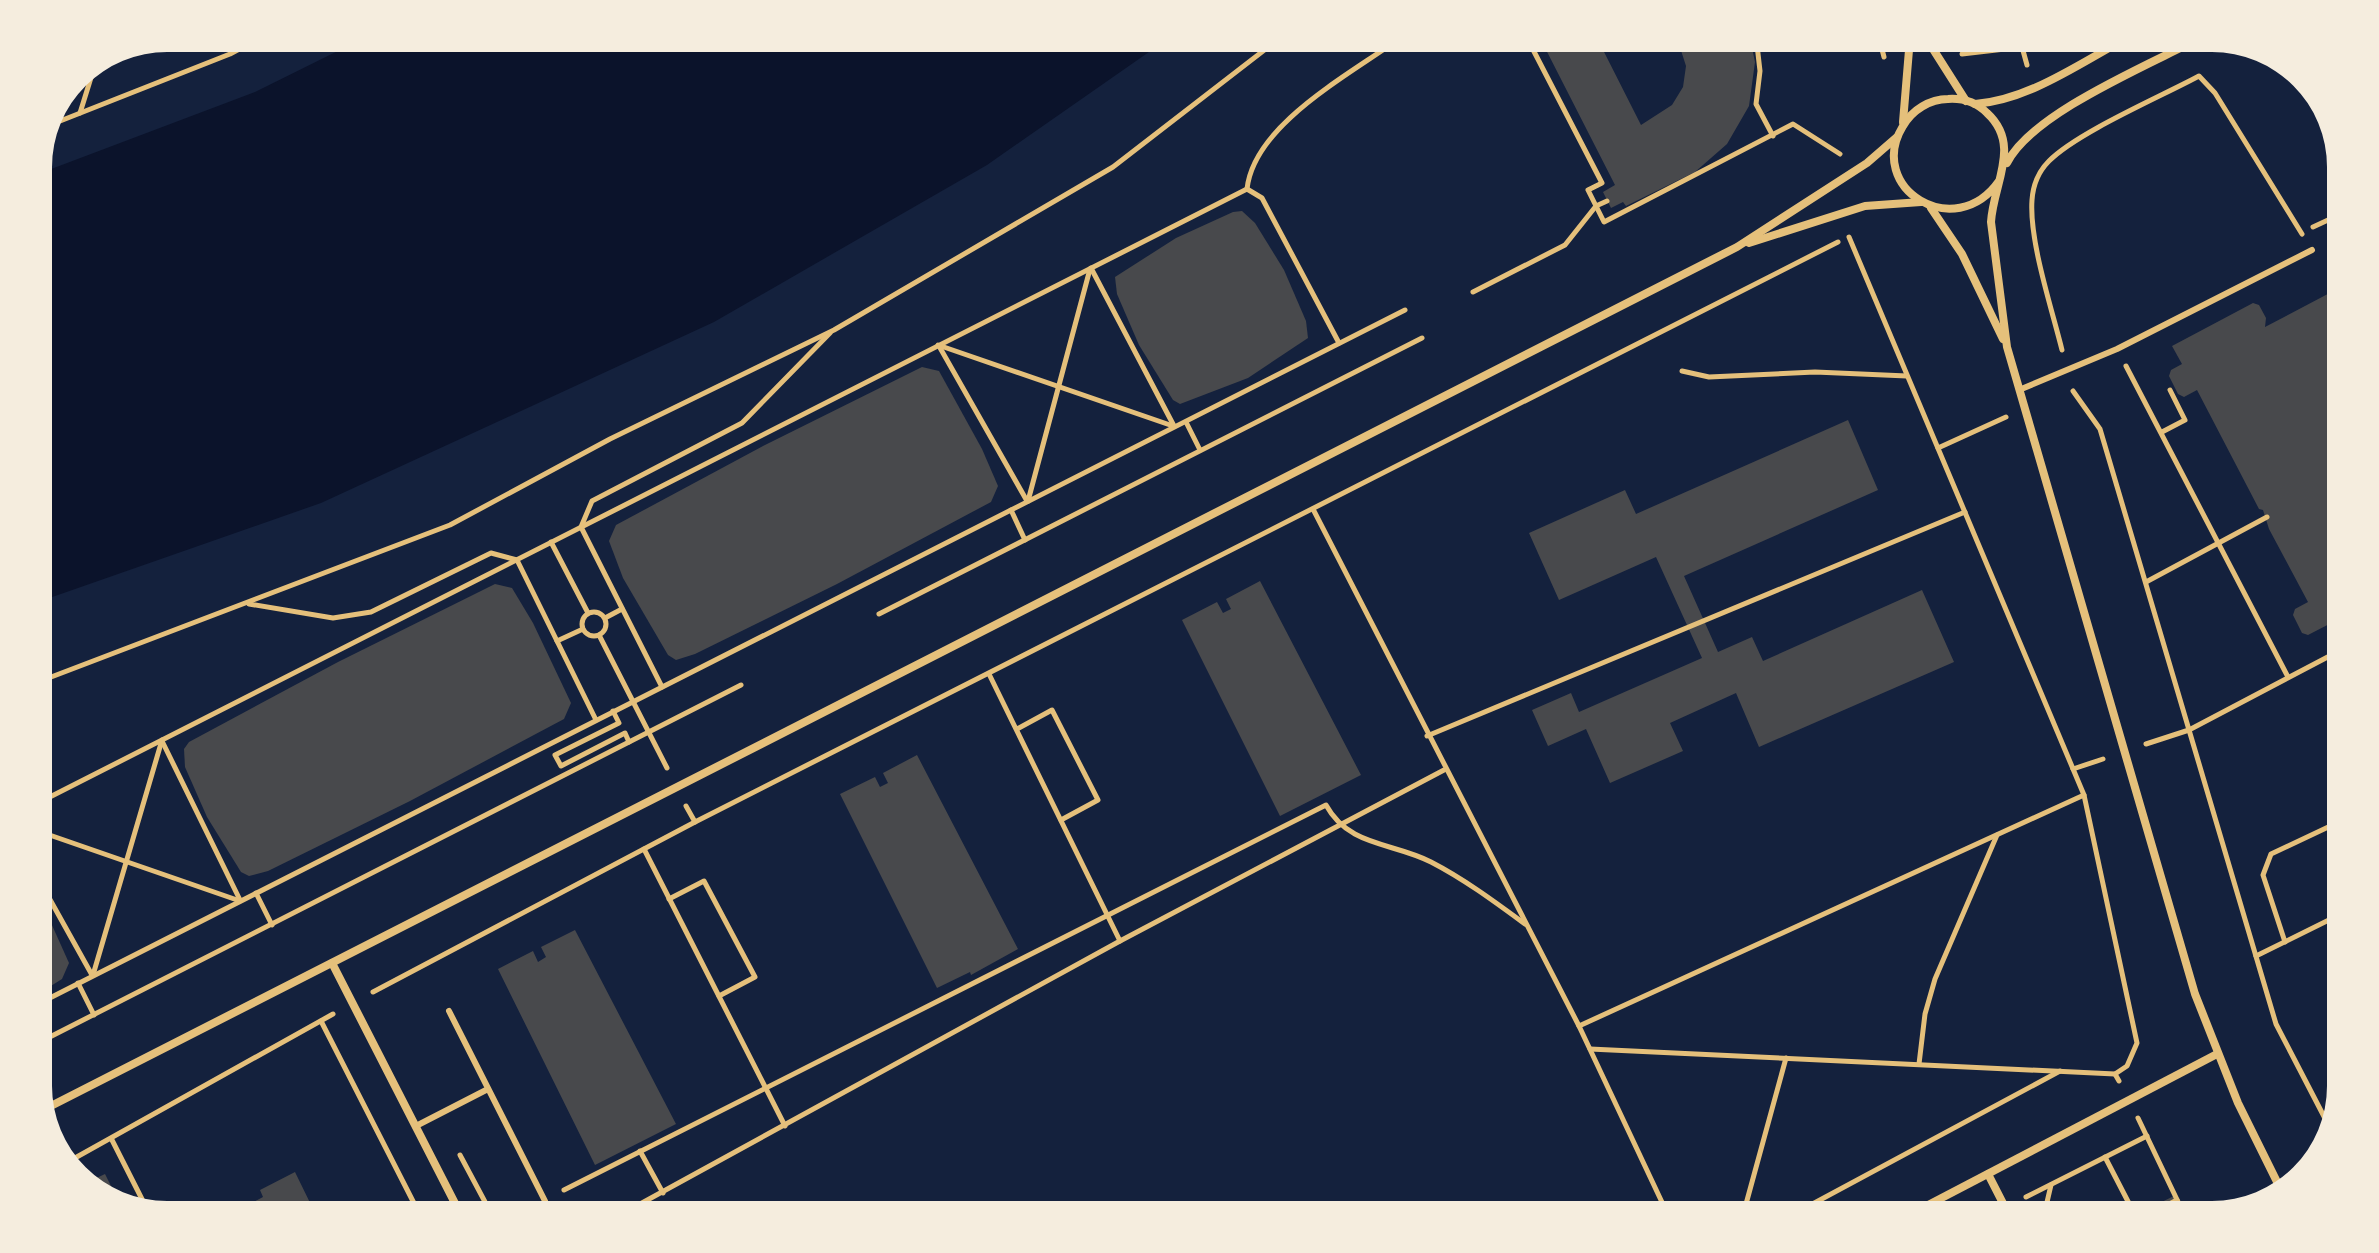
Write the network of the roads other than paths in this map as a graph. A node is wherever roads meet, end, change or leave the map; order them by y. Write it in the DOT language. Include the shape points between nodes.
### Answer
graph roads {
  1 [pos="1909,52"];
  2 [pos="1936,52"];
  3 [pos="2101,52"];
  4 [pos="2174,52"];
  5 [pos="1970,102"];
  6 [pos="1902,127"];
  7 [pos="1897,137"];
  8 [pos="2004,167"];
  9 [pos="1999,181"];
  10 [pos="1924,204"];
  11 [pos="1737,247"];
  12 [pos="2312,250"];
  13 [pos="2007,347"];
  14 [pos="2019,390"];
  15 [pos="332,963"];
  16 [pos="449,1011"];
  17 [pos="2217,1054"];
  18 [pos="488,1089"];
  19 [pos="53,1105"];
  20 [pos="416,1126"];
  21 [pos="1988,1174"];
  22 [pos="2277,1181"];
  23 [pos="454,1201"];
  24 [pos="545,1201"];
  25 [pos="1936,1201"];
  26 [pos="2002,1201"];
  1 -- 6 [label="street"];
  2 -- 5 [label="street" via="1953,85"];
  3 -- 5 [label="street" via="2038,86 2001,100"];
  4 -- 8 [label="street" via="2054,116 2018,144"];
  5 -- 6 [label="street" via="1929,103"];
  5 -- 8 [label="street" via="1999,129"];
  6 -- 7 [label="street"];
  7 -- 10 [label="street" via="1897,171 1904,186"];
  7 -- 11 [label="street" via="1867,163"];
  8 -- 9 [label="street"];
  9 -- 10 [label="street" via="1968,207 1949,210"];
  9 -- 13 [label="street" via="1992,204 1992,241"];
  10 -- 11 [label="street" via="1865,206"];
  10 -- 13 [label="street" via="1942,220 1962,254"];
  11 -- 15 [label="street"];
  12 -- 14 [label="lane" via="2117,349"];
  13 -- 14 [label="street"];
  14 -- 17 [label="street"];
  15 -- 19 [label="street"];
  15 -- 20 [label="street"];
  16 -- 18 [label="lane"];
  17 -- 21 [label="street"];
  17 -- 22 [label="street"];
  18 -- 20 [label="lane"];
  18 -- 24 [label="lane"];
  20 -- 23 [label="street"];
  21 -- 25 [label="street"];
  21 -- 26 [label="street"];
}
